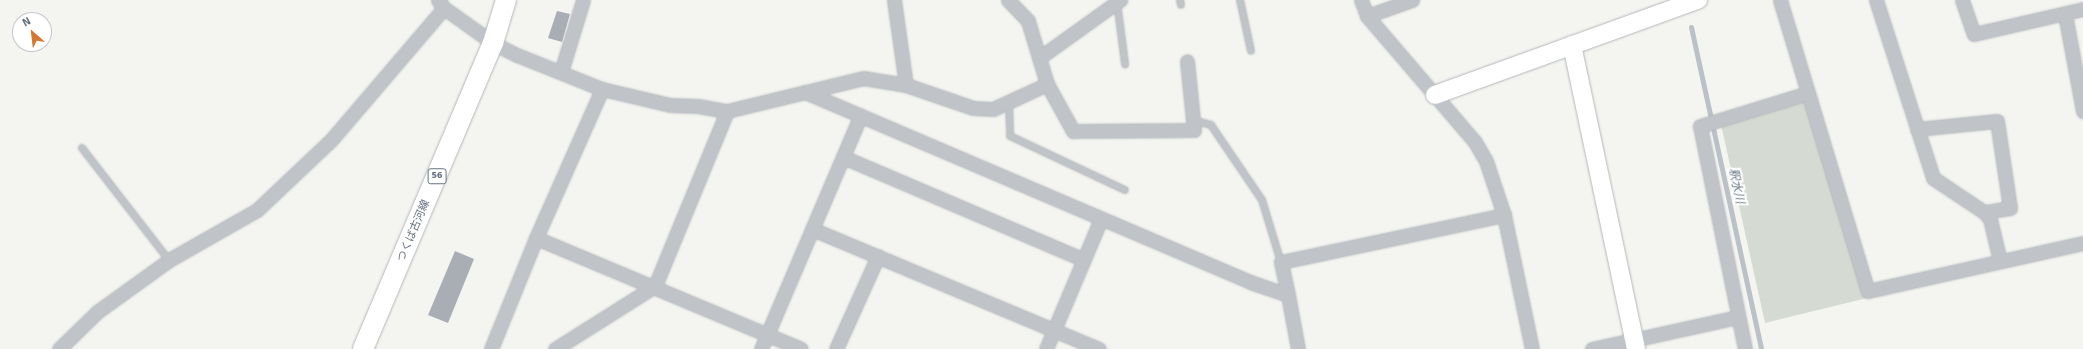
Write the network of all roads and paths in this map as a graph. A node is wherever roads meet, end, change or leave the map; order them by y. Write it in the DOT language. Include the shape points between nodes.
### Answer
graph roads {
  1 [pos="506,0"];
  2 [pos="583,0"];
  3 [pos="894,0"];
  4 [pos="1008,0"];
  5 [pos="1240,0"];
  6 [pos="1361,0"];
  7 [pos="1412,0"];
  8 [pos="1698,0"];
  9 [pos="1780,0"];
  10 [pos="1876,0"];
  11 [pos="1962,0"];
  12 [pos="1118,1"];
  13 [pos="441,4"];
  14 [pos="1670,5"];
  15 [pos="2083,9"];
  16 [pos="2065,14"];
  17 [pos="1367,16"];
  18 [pos="493,43"];
  19 [pos="1572,45"];
  20 [pos="1251,51"];
  21 [pos="1039,58"];
  22 [pos="1188,62"];
  23 [pos="1125,64"];
  24 [pos="561,72"];
  25 [pos="1047,84"];
  26 [pos="906,85"];
  27 [pos="602,89"];
  28 [pos="805,92"];
  29 [pos="1808,93"];
  30 [pos="1435,95"];
  31 [pos="1009,102"];
  32 [pos="727,111"];
  33 [pos="2083,111"];
  34 [pos="861,115"];
  35 [pos="1193,120"];
  36 [pos="1917,129"];
  37 [pos="82,148"];
  38 [pos="843,157"];
  39 [pos="1126,190"];
  40 [pos="1984,212"];
  41 [pos="1504,215"];
  42 [pos="1101,219"];
  43 [pos="812,229"];
  44 [pos="536,238"];
  45 [pos="2083,243"];
  46 [pos="878,256"];
  47 [pos="1082,259"];
  48 [pos="169,260"];
  49 [pos="2000,261"];
  50 [pos="1281,262"];
  51 [pos="655,286"];
  52 [pos="1288,294"];
  53 [pos="1738,317"];
  54 [pos="1054,330"];
  55 [pos="767,335"];
  56 [pos="1635,345"];
  57 [pos="494,348"];
  58 [pos="59,349"];
  59 [pos="363,349"];
  60 [pos="555,349"];
  61 [pos="761,349"];
  62 [pos="801,349"];
  63 [pos="836,349"];
  64 [pos="1046,349"];
  65 [pos="1099,349"];
  66 [pos="1298,349"];
  67 [pos="1532,349"];
  68 [pos="1592,349"];
  69 [pos="1745,349"];
  1 -- 18 [label="main road, つくば古河線 / 56"];
  2 -- 24 [label="street"];
  3 -- 26 [label="street"];
  4 -- 21 [label="street" via="1028,21"];
  5 -- 20 [label="lane"];
  6 -- 17 [label="street"];
  7 -- 17 [label="street"];
  8 -- 14 [label="street"];
  9 -- 29 [label="street"];
  10 -- 36 [label="street"];
  11 -- 16 [label="street" via="1974,34"];
  12 -- 21 [label="street"];
  12 -- 23 [label="lane"];
  13 -- 18 [label="street"];
  13 -- 48 [label="street" via="332,139 257,210"];
  14 -- 19 [label="street"];
  15 -- 16 [label="street"];
  16 -- 33 [label="street"];
  17 -- 30 [label="street"];
  18 -- 24 [label="street"];
  18 -- 59 [label="main road, つくば古河線 / 56"];
  19 -- 30 [label="street"];
  19 -- 56 [label="street"];
  21 -- 25 [label="street"];
  22 -- 35 [label="street"];
  24 -- 27 [label="street"];
  25 -- 31 [label="street"];
  25 -- 35 [label="street" via="1073,131 1194,130"];
  26 -- 28 [label="street" via="863,78"];
  26 -- 31 [label="street" via="973,108 993,109"];
  27 -- 32 [label="street" via="670,105"];
  27 -- 44 [label="street"];
  28 -- 32 [label="street"];
  28 -- 34 [label="street"];
  29 -- 49 [label="street" via="1868,291"];
  29 -- 53 [label="street" via="1700,126"];
  30 -- 41 [label="street" via="1475,142 1482,154"];
  31 -- 39 [label="lane" via="1010,136"];
  32 -- 51 [label="street"];
  34 -- 38 [label="street"];
  34 -- 42 [label="street"];
  35 -- 50 [label="lane" via="1211,125 1262,200"];
  36 -- 40 [label="street" via="1933,178"];
  36 -- 40 [label="street" via="1997,121 2010,208"];
  37 -- 48 [label="lane"];
  38 -- 43 [label="street"];
  38 -- 47 [label="street"];
  40 -- 49 [label="street" via="1990,220"];
  41 -- 50 [label="street"];
  41 -- 67 [label="street"];
  42 -- 47 [label="street"];
  42 -- 52 [label="street" via="1147,236 1250,282"];
  43 -- 46 [label="street"];
  43 -- 55 [label="street"];
  44 -- 51 [label="street"];
  44 -- 57 [label="street"];
  45 -- 49 [label="street"];
  46 -- 54 [label="street"];
  46 -- 63 [label="street"];
  47 -- 54 [label="street"];
  48 -- 58 [label="street" via="97,312"];
  50 -- 52 [label="street"];
  51 -- 55 [label="street"];
  51 -- 60 [label="street"];
  52 -- 66 [label="street"];
  53 -- 56 [label="street"];
  53 -- 69 [label="street"];
  54 -- 64 [label="street"];
  54 -- 65 [label="street"];
  55 -- 61 [label="street"];
  55 -- 62 [label="street"];
  56 -- 68 [label="street"];
}
